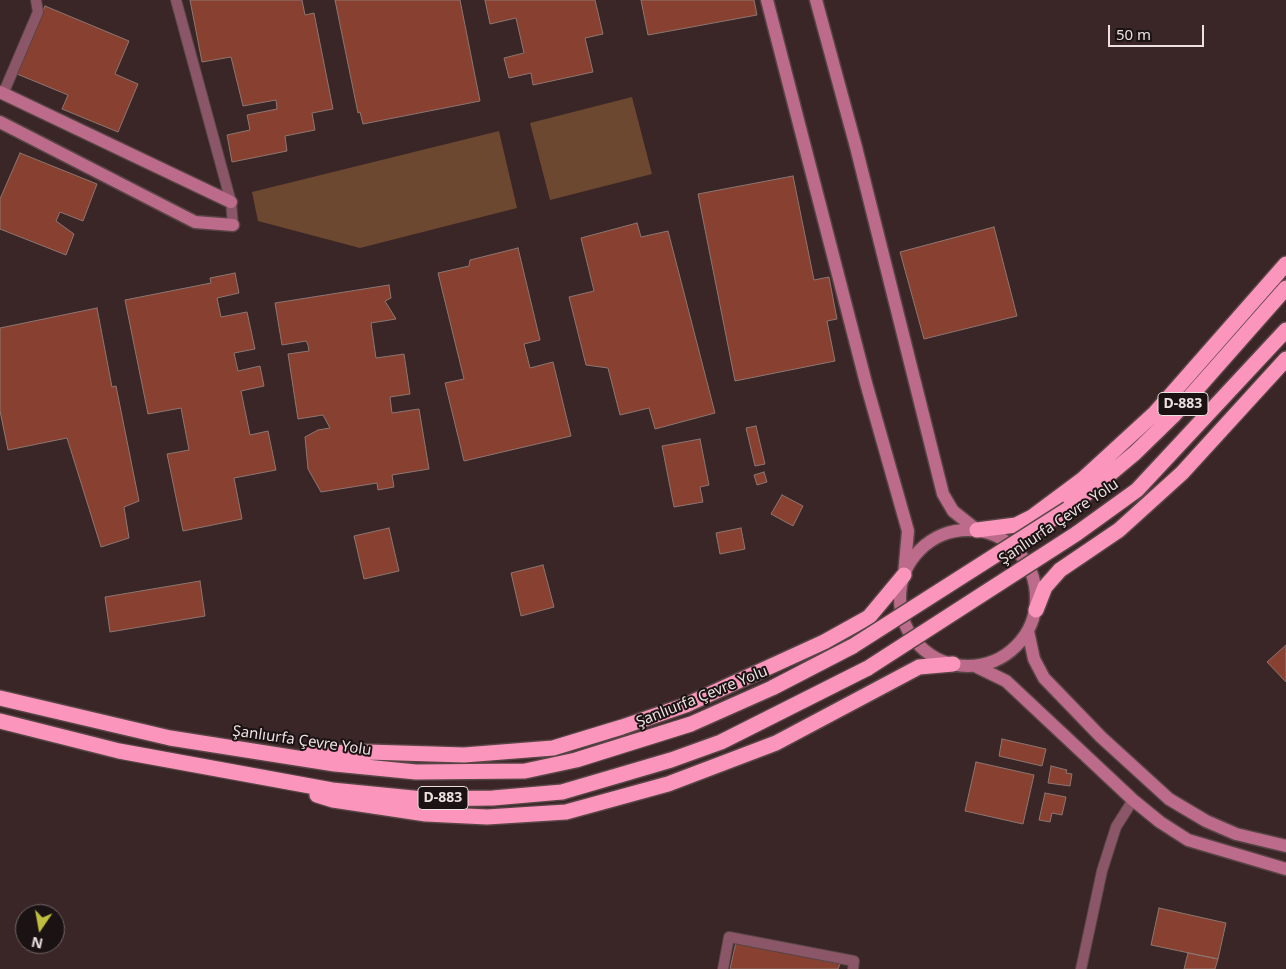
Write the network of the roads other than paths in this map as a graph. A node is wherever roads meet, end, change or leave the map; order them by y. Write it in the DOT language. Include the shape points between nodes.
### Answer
graph roads {
  1 [pos="36,0"];
  2 [pos="176,0"];
  3 [pos="767,0"];
  4 [pos="816,0"];
  5 [pos="2,93"];
  6 [pos="0,122"];
  7 [pos="231,202"];
  8 [pos="234,225"];
  9 [pos="1286,264"];
  10 [pos="1286,288"];
  11 [pos="1286,330"];
  12 [pos="1286,359"];
  13 [pos="977,530"];
  14 [pos="904,574"];
  15 [pos="1036,610"];
  16 [pos="1028,631"];
  17 [pos="953,664"];
  18 [pos="975,666"];
  19 [pos="0,698"];
  20 [pos="0,720"];
  21 [pos="262,754"];
  22 [pos="253,776"];
  23 [pos="1133,800"];
  24 [pos="1286,846"];
  25 [pos="1286,869"];
  26 [pos="723,969"];
  27 [pos="853,969"];
  28 [pos="1081,969"];
  1 -- 5 [label="street" via="38,12"];
  2 -- 7 [label="street"];
  3 -- 14 [label="street" via="866,383 908,531"];
  4 -- 13 [label="street" via="943,494 953,511"];
  5 -- 7 [label="street"];
  6 -- 8 [label="street" via="195,222"];
  7 -- 8 [label="street"];
  9 -- 13 [label="highway" via="1155,413 1083,479 1016,525"];
  10 -- 21 [label="highway, Şanlıurfa Çevre Yolu / D-883, bridge" via="1173,416 1135,453 1068,509 853,646 772,688 690,724 576,760 525,771 416,772"];
  11 -- 22 [label="highway, Şanlıurfa Çevre Yolu / D-883, bridge" via="1137,490 1076,534 868,668 721,742 620,777 562,792 493,798 423,799 332,790"];
  12 -- 15 [label="highway" via="1182,473 1119,530 1060,570 1045,587"];
  13 -- 14 [label="street" via="954,531 932,539 915,554"];
  13 -- 15 [label="street" via="999,536 1017,549 1030,567 1036,588"];
  14 -- 17 [label="street" via="900,597 904,620 915,640 932,656"];
  14 -- 21 [label="highway" via="869,617 824,642 686,705 553,748 464,755 368,752"];
  15 -- 16 [label="street"];
  16 -- 18 [label="street" via="996,660"];
  16 -- 24 [label="street" via="1034,659 1044,678 1101,737 1169,799 1236,834"];
  17 -- 18 [label="street"];
  17 -- 22 [label="highway" via="919,667 776,743 668,784 566,812 487,817 426,814 333,800"];
  18 -- 23 [label="street" via="1006,681"];
  19 -- 21 [label="highway, Şanlıurfa Çevre Yolu / D-883" via="170,738"];
  20 -- 22 [label="highway, Şanlıurfa Çevre Yolu / D-883" via="119,751"];
  23 -- 25 [label="street" via="1188,840"];
  23 -- 28 [label="street" via="1116,827 1102,870"];
  26 -- 27 [label="street" via="729,937 854,961"];
}
